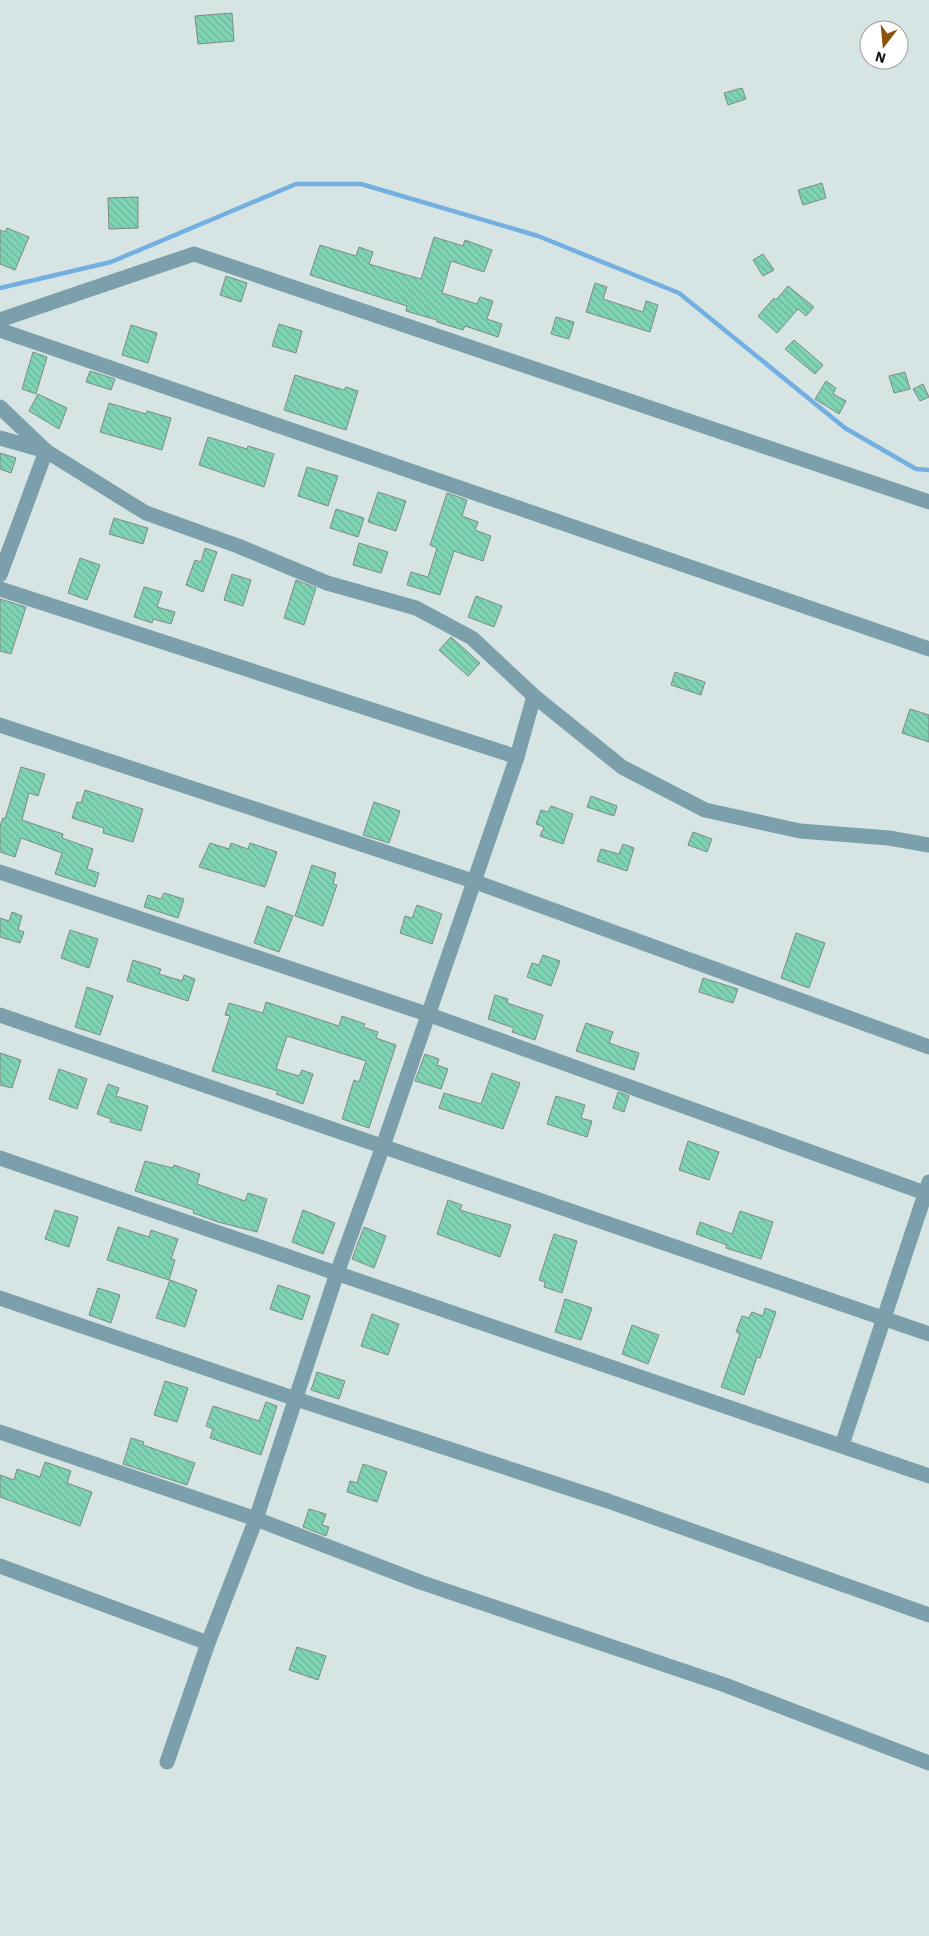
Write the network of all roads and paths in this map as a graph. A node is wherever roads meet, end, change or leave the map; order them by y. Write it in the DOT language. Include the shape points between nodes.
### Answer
graph roads {
  1 [pos="0,320"];
  2 [pos="0,330"];
  3 [pos="0,407"];
  4 [pos="0,438"];
  5 [pos="46,451"];
  6 [pos="929,502"];
  7 [pos="0,575"];
  8 [pos="0,589"];
  9 [pos="929,649"];
  10 [pos="534,696"];
  11 [pos="0,725"];
  12 [pos="517,757"];
  13 [pos="929,845"];
  14 [pos="0,872"];
  15 [pos="473,881"];
  16 [pos="427,1014"];
  17 [pos="0,1015"];
  18 [pos="929,1047"];
  19 [pos="383,1146"];
  20 [pos="0,1158"];
  21 [pos="927,1188"];
  22 [pos="337,1273"];
  23 [pos="0,1298"];
  24 [pos="884,1318"];
  25 [pos="929,1334"];
  26 [pos="296,1399"];
  27 [pos="0,1432"];
  28 [pos="842,1445"];
  29 [pos="929,1476"];
  30 [pos="256,1519"];
  31 [pos="0,1566"];
  32 [pos="929,1615"];
  33 [pos="208,1644"];
  34 [pos="167,1762"];
  35 [pos="929,1763"];
  1 -- 6 [label="street" via="194,254"];
  2 -- 9 [label="street"];
  3 -- 5 [label="street"];
  4 -- 5 [label="street"];
  5 -- 7 [label="street"];
  5 -- 10 [label="street" via="146,513 327,582 416,608 472,638"];
  8 -- 12 [label="street"];
  10 -- 12 [label="street"];
  10 -- 13 [label="street" via="622,767 704,810 800,831 889,838"];
  11 -- 15 [label="street"];
  12 -- 15 [label="street"];
  14 -- 16 [label="street"];
  15 -- 16 [label="street"];
  15 -- 18 [label="street"];
  16 -- 19 [label="street"];
  16 -- 21 [label="street"];
  17 -- 19 [label="street"];
  19 -- 22 [label="street"];
  19 -- 24 [label="street"];
  20 -- 22 [label="street"];
  21 -- 24 [label="street"];
  22 -- 26 [label="street"];
  22 -- 28 [label="street"];
  23 -- 26 [label="street"];
  24 -- 25 [label="street"];
  24 -- 28 [label="street"];
  26 -- 30 [label="street"];
  26 -- 32 [label="street" via="608,1501"];
  27 -- 30 [label="street"];
  28 -- 29 [label="street"];
  30 -- 33 [label="street"];
  30 -- 35 [label="street" via="420,1582 725,1685"];
  31 -- 33 [label="street"];
  33 -- 34 [label="street"];
}
